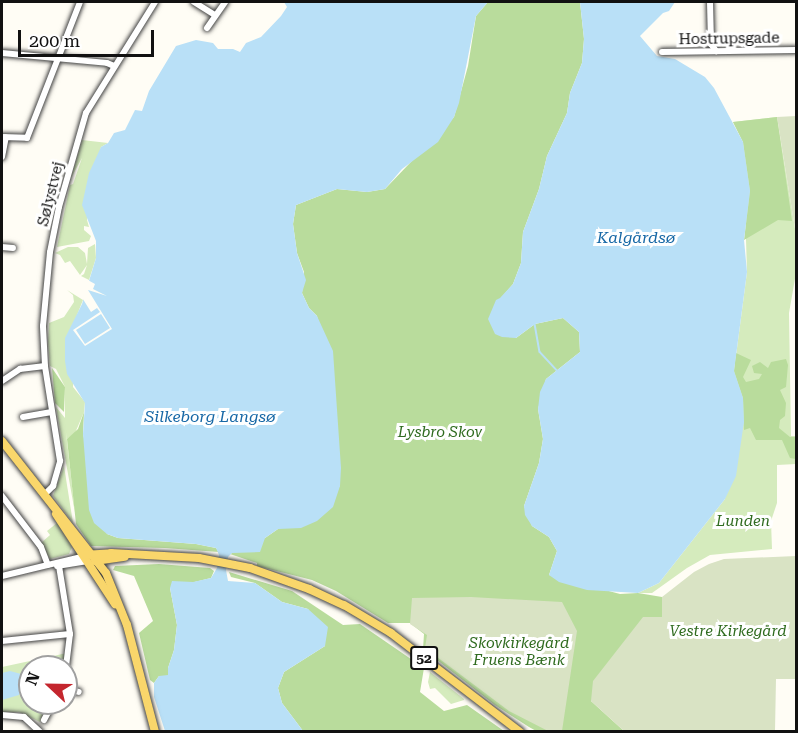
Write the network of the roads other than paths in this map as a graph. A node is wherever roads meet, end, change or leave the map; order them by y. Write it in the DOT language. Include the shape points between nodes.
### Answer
graph roads {
  1 [pos="80,2"];
  2 [pos="155,2"];
  3 [pos="194,2"];
  4 [pos="225,2"];
  5 [pos="710,2"];
  6 [pos="215,15"];
  7 [pos="207,28"];
  8 [pos="796,50"];
  9 [pos="717,51"];
  10 [pos="662,52"];
  11 [pos="2,53"];
  12 [pos="58,59"];
  13 [pos="114,66"];
  14 [pos="4,137"];
  15 [pos="2,157"];
  16 [pos="2,247"];
  17 [pos="14,248"];
  18 [pos="45,366"];
  19 [pos="2,381"];
  20 [pos="52,412"];
  21 [pos="23,417"];
  22 [pos="2,441"];
  23 [pos="44,495"];
  24 [pos="2,497"];
  25 [pos="55,510"];
  26 [pos="90,558"];
  27 [pos="48,565"];
  28 [pos="59,566"];
  29 [pos="2,576"];
  30 [pos="128,633"];
  31 [pos="70,634"];
  32 [pos="2,641"];
  33 [pos="67,655"];
  34 [pos="2,715"];
  35 [pos="47,715"];
  36 [pos="44,720"];
  37 [pos="40,732"];
  38 [pos="156,732"];
  39 [pos="520,732"];
  1 -- 12 [label="street"];
  2 -- 13 [label="street, Sølystvej"];
  3 -- 6 [label="street"];
  4 -- 6 [label="street"];
  5 -- 9 [label="street" via="711,44"];
  6 -- 7 [label="street"];
  8 -- 9 [label="street, Hostrupsgade"];
  9 -- 10 [label="street, Hostrupsgade"];
  11 -- 12 [label="street"];
  12 -- 13 [label="street"];
  12 -- 14 [label="street" via="27,138"];
  13 -- 18 [label="street, Sølystvej" via="86,113 59,207 44,306"];
  14 -- 15 [label="street"];
  16 -- 17 [label="street"];
  18 -- 19 [label="street" via="20,369"];
  18 -- 20 [label="street, Sølystvej"];
  20 -- 21 [label="street"];
  20 -- 23 [label="street, Sølystvej" via="59,471"];
  22 -- 23 [label="main road"];
  23 -- 25 [label="main road"];
  24 -- 27 [label="street" via="41,547"];
  25 -- 26 [label="main road"];
  25 -- 26 [label="main road"];
  26 -- 27 [label="street"];
  26 -- 28 [label="street"];
  26 -- 30 [label="main road"];
  26 -- 30 [label="main road" via="118,598"];
  26 -- 39 [label="main road, 52" via="135,555 214,561 298,584 391,633"];
  27 -- 28 [label="street"];
  27 -- 29 [label="street"];
  28 -- 31 [label="street"];
  30 -- 38 [label="main road"];
  31 -- 32 [label="street"];
  31 -- 33 [label="street"];
  34 -- 37 [label="street" via="24,717"];
  35 -- 36 [label="street"];
}
